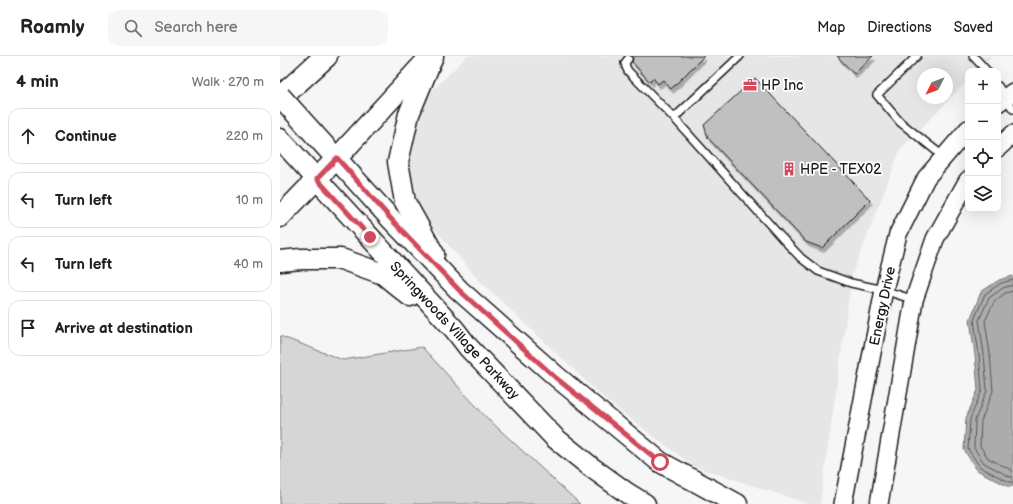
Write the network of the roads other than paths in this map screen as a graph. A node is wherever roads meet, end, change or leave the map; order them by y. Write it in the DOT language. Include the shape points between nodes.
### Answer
graph roads {
  1 [pos="326,56"];
  2 [pos="432,56"];
  3 [pos="740,56"];
  4 [pos="917,56"];
  5 [pos="973,56"];
  6 [pos="628,59"];
  7 [pos="985,68"];
  8 [pos="280,97"];
  9 [pos="674,118"];
  10 [pos="965,132"];
  11 [pos="1013,134"];
  12 [pos="280,139"];
  13 [pos="1001,145"];
  14 [pos="944,157"];
  15 [pos="337,158"];
  16 [pos="317,179"];
  17 [pos="965,185"];
  18 [pos="280,217"];
  19 [pos="280,262"];
  20 [pos="448,278"];
  21 [pos="884,290"];
  22 [pos="914,300"];
  23 [pos="468,347"];
  24 [pos="645,504"];
  25 [pos="737,504"];
  26 [pos="843,504"];
  27 [pos="879,504"];
  1 -- 8 [label="highway"];
  2 -- 15 [label="main road"];
  2 -- 20 [label="main road" via="409,114 398,162 405,202"];
  3 -- 9 [label="lane"];
  4 -- 14 [label="lane" via="876,95 904,126"];
  5 -- 7 [label="lane"];
  6 -- 9 [label="lane" via="625,63 628,71"];
  8 -- 15 [label="main road, Springwoods Village Parkway, bridge"];
  9 -- 21 [label="lane" via="801,258 818,271 851,283"];
  10 -- 14 [label="street, Energy Drive"];
  11 -- 13 [label="street"];
  12 -- 16 [label="main road, Springwoods Village Parkway"];
  14 -- 21 [label="street, Energy Drive" via="926,178 898,234"];
  15 -- 16 [label="main road"];
  15 -- 20 [label="main road, Springwoods Village Parkway"];
  16 -- 18 [label="main road"];
  16 -- 23 [label="main road, Springwoods Village Parkway"];
  17 -- 22 [label="street" via="935,238"];
  19 -- 23 [label="main road" via="341,259 383,274 410,296 447,337"];
  20 -- 25 [label="main road, Springwoods Village Parkway" via="556,378 660,462"];
  21 -- 22 [label="lane"];
  21 -- 26 [label="street, Energy Drive"];
  22 -- 27 [label="street"];
  23 -- 24 [label="main road, Springwoods Village Parkway" via="555,438 591,467"];
}
